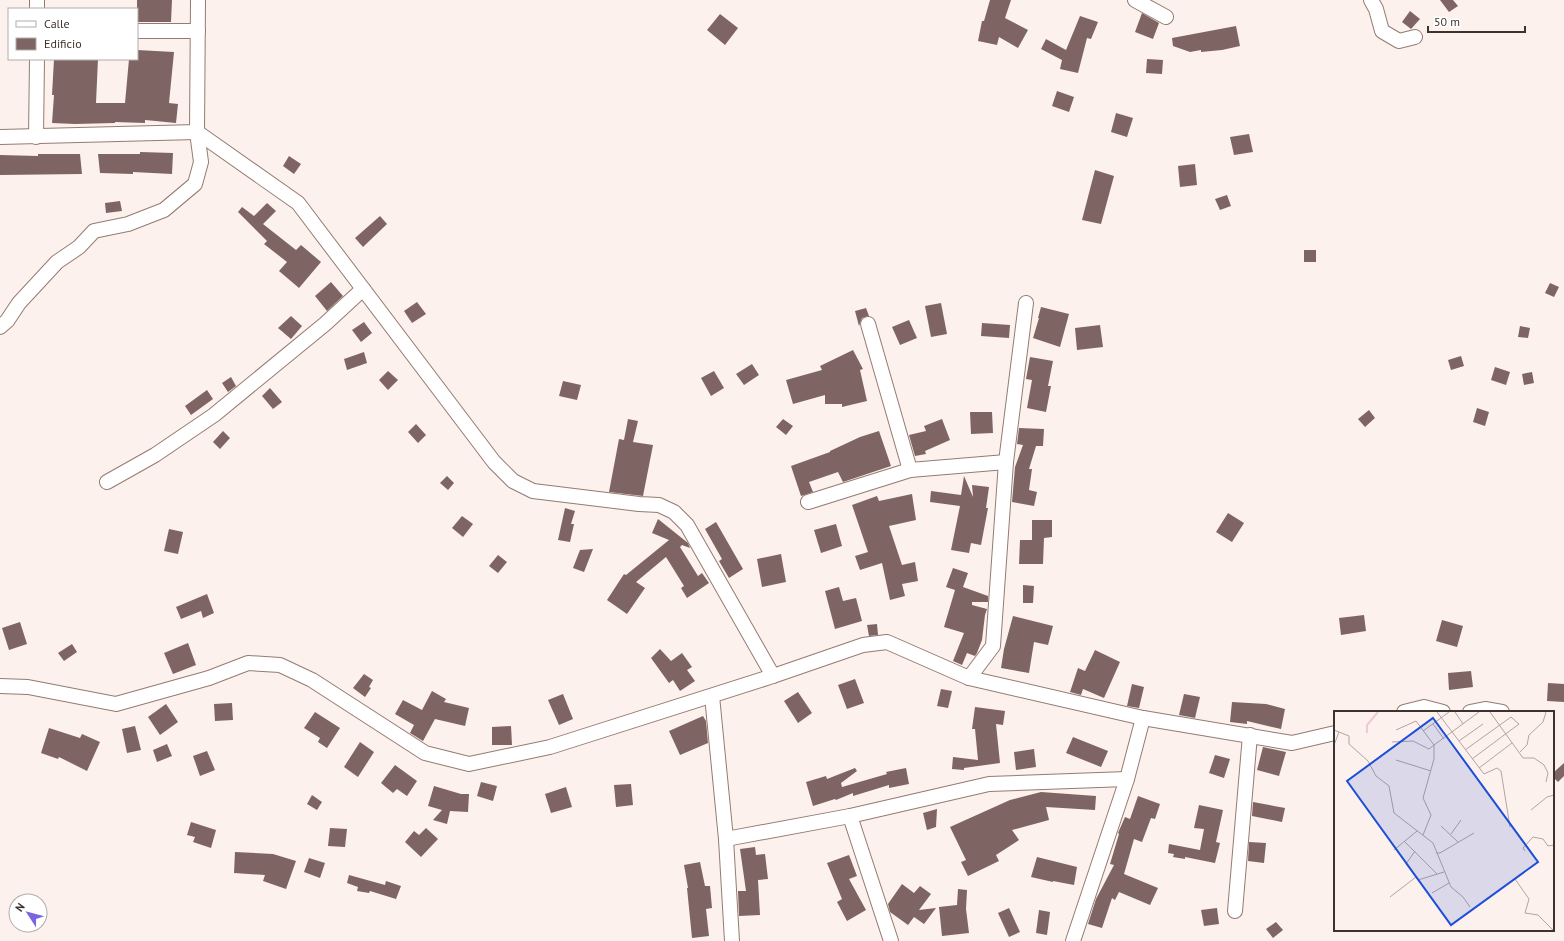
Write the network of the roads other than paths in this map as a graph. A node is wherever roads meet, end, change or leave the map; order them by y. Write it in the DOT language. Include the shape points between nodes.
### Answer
graph roads {
  1 [pos="198,0"];
  2 [pos="1135,0"];
  3 [pos="1371,0"];
  4 [pos="1166,17"];
  5 [pos="138,30"];
  6 [pos="198,30"];
  7 [pos="1415,36"];
  8 [pos="37,60"];
  9 [pos="197,132"];
  10 [pos="36,137"];
  11 [pos="0,138"];
  12 [pos="363,289"];
  13 [pos="1026,303"];
  14 [pos="868,324"];
  15 [pos="0,327"];
  16 [pos="1006,462"];
  17 [pos="910,470"];
  18 [pos="107,482"];
  19 [pos="808,502"];
  20 [pos="773,676"];
  21 [pos="970,678"];
  22 [pos="0,686"];
  23 [pos="712,696"];
  24 [pos="1408,711"];
  25 [pos="1439,711"];
  26 [pos="1475,711"];
  27 [pos="1496,711"];
  28 [pos="1143,718"];
  29 [pos="1334,733"];
  30 [pos="1250,735"];
  31 [pos="1127,779"];
  32 [pos="850,816"];
  33 [pos="726,839"];
  34 [pos="1235,911"];
  35 [pos="732,941"];
  36 [pos="891,941"];
  37 [pos="1073,941"];
  1 -- 6 [label="street"];
  2 -- 4 [label="street"];
  3 -- 7 [label="street" via="1382,31 1398,41"];
  5 -- 6 [label="street"];
  6 -- 9 [label="street"];
  8 -- 10 [label="street"];
  9 -- 10 [label="street"];
  9 -- 12 [label="street" via="298,203"];
  9 -- 15 [label="street" via="202,162 195,184 164,210 128,224 94,231 79,247 57,262"];
  10 -- 11 [label="street"];
  12 -- 18 [label="street" via="326,324 214,415 155,455"];
  12 -- 20 [label="street" via="494,462 513,481 533,491 659,505 674,512 687,525"];
  13 -- 16 [label="street"];
  14 -- 17 [label="street"];
  16 -- 17 [label="street"];
  16 -- 21 [label="street" via="993,646"];
  17 -- 19 [label="street"];
  20 -- 21 [label="street" via="863,645 887,642"];
  20 -- 23 [label="street"];
  21 -- 28 [label="street"];
  22 -- 23 [label="street" via="28,687 116,704 209,678 248,663 280,665 312,680 425,753 469,764 550,747"];
  23 -- 33 [label="street"];
  24 -- 25 [label="street" via="1424,707"];
  26 -- 27 [label="street"];
  28 -- 30 [label="street"];
  28 -- 31 [label="street"];
  29 -- 30 [label="street" via="1292,743"];
  30 -- 34 [label="street"];
  31 -- 32 [label="street" via="989,784"];
  31 -- 37 [label="street"];
  32 -- 33 [label="street"];
  32 -- 36 [label="street"];
  33 -- 35 [label="street"];
}
